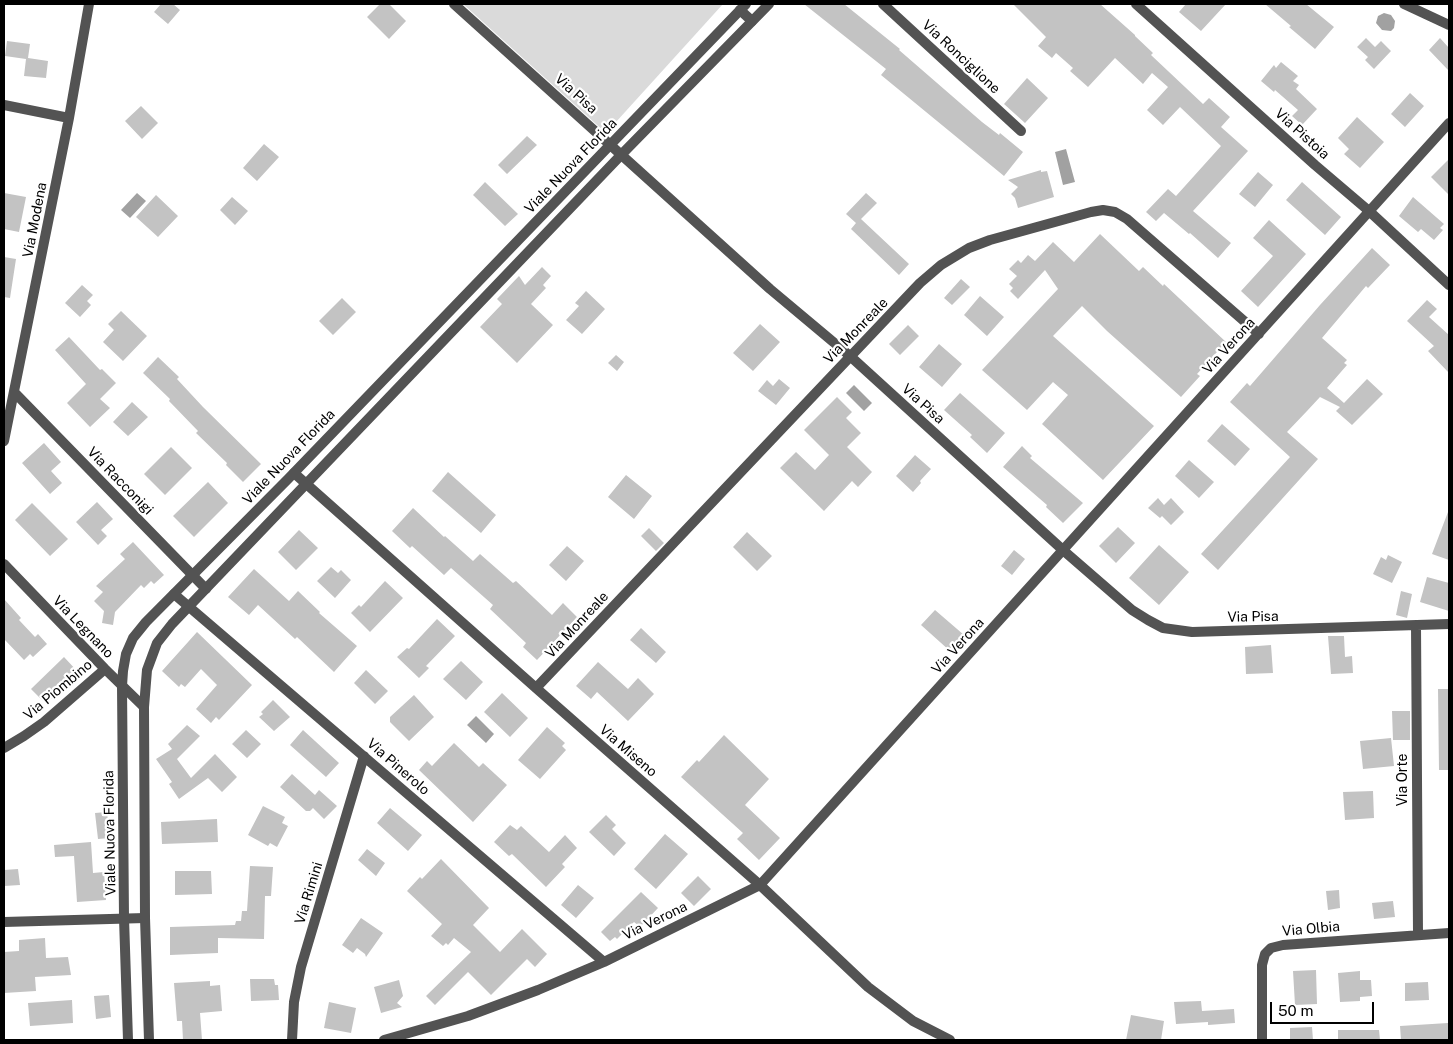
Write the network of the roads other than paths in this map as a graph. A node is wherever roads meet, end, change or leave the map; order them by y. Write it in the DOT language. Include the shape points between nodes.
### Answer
graph roads {
  1 [pos="89,4"];
  2 [pos="454,4"];
  3 [pos="769,4"];
  4 [pos="883,4"];
  5 [pos="1136,4"];
  6 [pos="1404,4"];
  7 [pos="743,7"];
  8 [pos="752,21"];
  9 [pos="1449,25"];
  10 [pos="4,105"];
  11 [pos="70,118"];
  12 [pos="1449,123"];
  13 [pos="1022,131"];
  14 [pos="611,144"];
  15 [pos="622,154"];
  16 [pos="1369,211"];
  17 [pos="1449,285"];
  18 [pos="1259,334"];
  19 [pos="850,356"];
  20 [pos="14,392"];
  21 [pos="4,441"];
  22 [pos="294,472"];
  23 [pos="306,484"];
  24 [pos="1064,551"];
  25 [pos="4,564"];
  26 [pos="192,576"];
  27 [pos="206,589"];
  28 [pos="174,594"];
  29 [pos="188,607"];
  30 [pos="1449,624"];
  31 [pos="1416,626"];
  32 [pos="105,669"];
  33 [pos="122,686"];
  34 [pos="536,688"];
  35 [pos="144,707"];
  36 [pos="4,748"];
  37 [pos="364,756"];
  38 [pos="760,885"];
  39 [pos="124,918"];
  40 [pos="145,918"];
  41 [pos="4,922"];
  42 [pos="1449,932"];
  43 [pos="1418,934"];
  44 [pos="604,962"];
  45 [pos="128,1040"];
  46 [pos="149,1040"];
  47 [pos="292,1040"];
  48 [pos="384,1040"];
  49 [pos="950,1040"];
  50 [pos="1262,1040"];
  1 -- 11 [label="street, Via Modena"];
  2 -- 14 [label="street, Via Pisa"];
  3 -- 8 [label="street, Viale Nuova Florida"];
  4 -- 13 [label="street, Via Ronciglione"];
  5 -- 16 [label="street, Via Pistoia"];
  6 -- 9 [label="street"];
  7 -- 8 [label="street"];
  7 -- 14 [label="street, Viale Nuova Florida"];
  8 -- 15 [label="street, Viale Nuova Florida"];
  10 -- 11 [label="street"];
  11 -- 20 [label="street, Via Modena"];
  12 -- 16 [label="street, Via Verona"];
  14 -- 15 [label="street, Via Pisa"];
  14 -- 22 [label="street, Viale Nuova Florida"];
  15 -- 19 [label="street, Via Pisa" via="770,289"];
  15 -- 23 [label="street, Viale Nuova Florida"];
  16 -- 17 [label="street, Via Pistoia"];
  16 -- 18 [label="street, Via Verona"];
  18 -- 19 [label="street, Via Monreale" via="1124,217 1103,210 968,248 934,270"];
  18 -- 24 [label="street, Via Verona"];
  19 -- 24 [label="street, Via Pisa"];
  19 -- 34 [label="street, Via Monreale"];
  20 -- 21 [label="street, Via Modena"];
  20 -- 26 [label="street, Via Racconigi"];
  22 -- 23 [label="street, Via Miseno"];
  22 -- 26 [label="street, Viale Nuova Florida"];
  23 -- 27 [label="street, Viale Nuova Florida"];
  23 -- 34 [label="street, Via Miseno"];
  24 -- 31 [label="street, Via Pisa" via="1136,613 1175,630"];
  24 -- 38 [label="street, Via Verona"];
  25 -- 32 [label="street, Via Legnano"];
  26 -- 27 [label="street, Via Racconigi"];
  26 -- 28 [label="street, Viale Nuova Florida"];
  27 -- 29 [label="street, Viale Nuova Florida"];
  28 -- 29 [label="street, Via Pinerolo"];
  28 -- 33 [label="street, Viale Nuova Florida" via="133,638 125,659"];
  29 -- 35 [label="street, Viale Nuova Florida" via="154,649 147,670"];
  29 -- 37 [label="street, Via Pinerolo"];
  30 -- 31 [label="street, Via Pisa"];
  31 -- 43 [label="street, Via Orte"];
  32 -- 33 [label="street, Via Legnano"];
  32 -- 36 [label="street, Via Piombino" via="44,722"];
  33 -- 35 [label="street, Via Legnano"];
  33 -- 39 [label="street, Viale Nuova Florida"];
  34 -- 38 [label="street, Via Miseno"];
  35 -- 40 [label="street, Viale Nuova Florida"];
  37 -- 44 [label="street, Via Pinerolo"];
  37 -- 47 [label="street, Via Rimini" via="301,968 294,1002"];
  38 -- 44 [label="street, Via Verona"];
  38 -- 49 [label="street, Via Miseno" via="880,996 914,1021"];
  39 -- 40 [label="street"];
  39 -- 41 [label="street"];
  39 -- 45 [label="street, Viale Nuova Florida"];
  40 -- 46 [label="street, Viale Nuova Florida"];
  42 -- 43 [label="street, Via Olbia"];
  43 -- 50 [label="street, Via Olbia" via="1283,945 1268,950 1262,965"];
  44 -- 48 [label="street, Via Verona" via="494,1007"];
}
